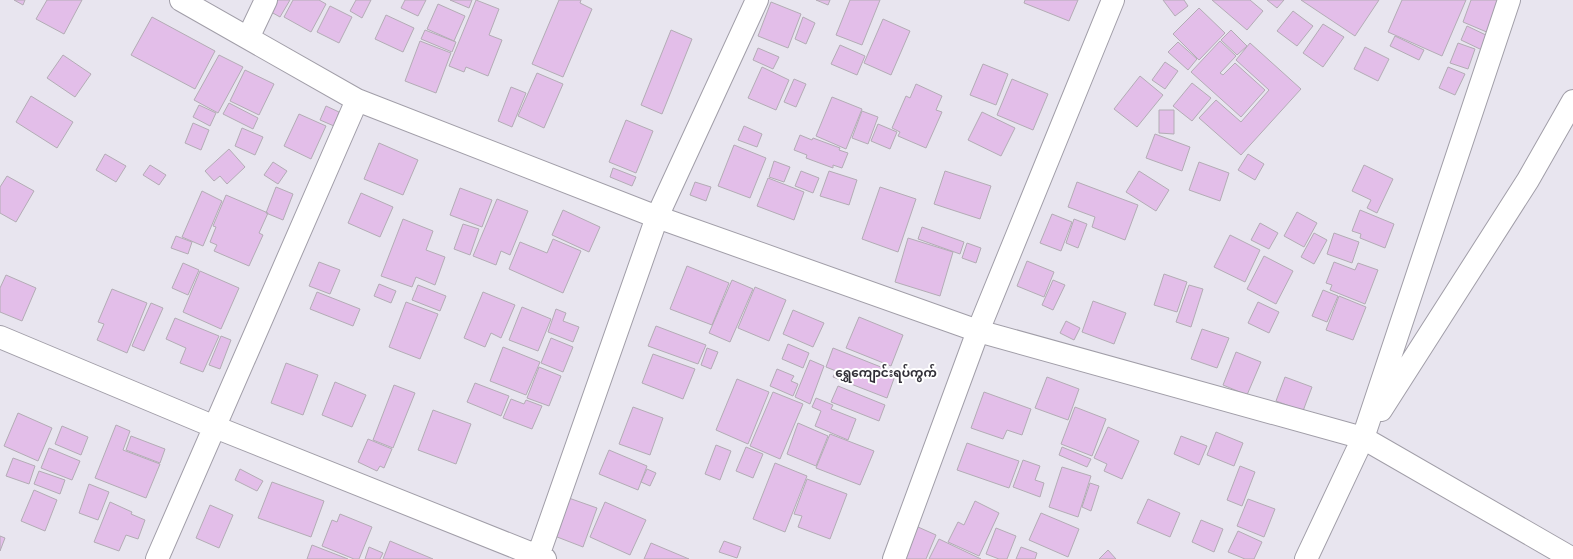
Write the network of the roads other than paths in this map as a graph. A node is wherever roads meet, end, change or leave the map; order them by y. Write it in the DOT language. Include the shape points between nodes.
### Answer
graph roads {
  1 [pos="181,0"];
  2 [pos="266,0"];
  3 [pos="757,0"];
  4 [pos="1113,0"];
  5 [pos="1509,0"];
  6 [pos="248,38"];
  7 [pos="357,100"];
  8 [pos="1573,101"];
  9 [pos="657,218"];
  10 [pos="978,331"];
  11 [pos="0,337"];
  12 [pos="215,427"];
  13 [pos="1363,438"];
  14 [pos="540,558"];
  15 [pos="157,559"];
  16 [pos="894,559"];
  17 [pos="1306,559"];
  18 [pos="1573,559"];
  1 -- 6 [label="street"];
  2 -- 6 [label="street"];
  3 -- 9 [label="street"];
  4 -- 10 [label="street"];
  5 -- 13 [label="street"];
  6 -- 7 [label="street"];
  7 -- 9 [label="street"];
  7 -- 12 [label="street"];
  8 -- 13 [label="street" via="1528,180"];
  9 -- 10 [label="street"];
  9 -- 14 [label="street"];
  10 -- 13 [label="street"];
  10 -- 16 [label="street"];
  11 -- 12 [label="street"];
  12 -- 14 [label="street"];
  12 -- 15 [label="street"];
  13 -- 17 [label="street"];
  13 -- 18 [label="street"];
}
